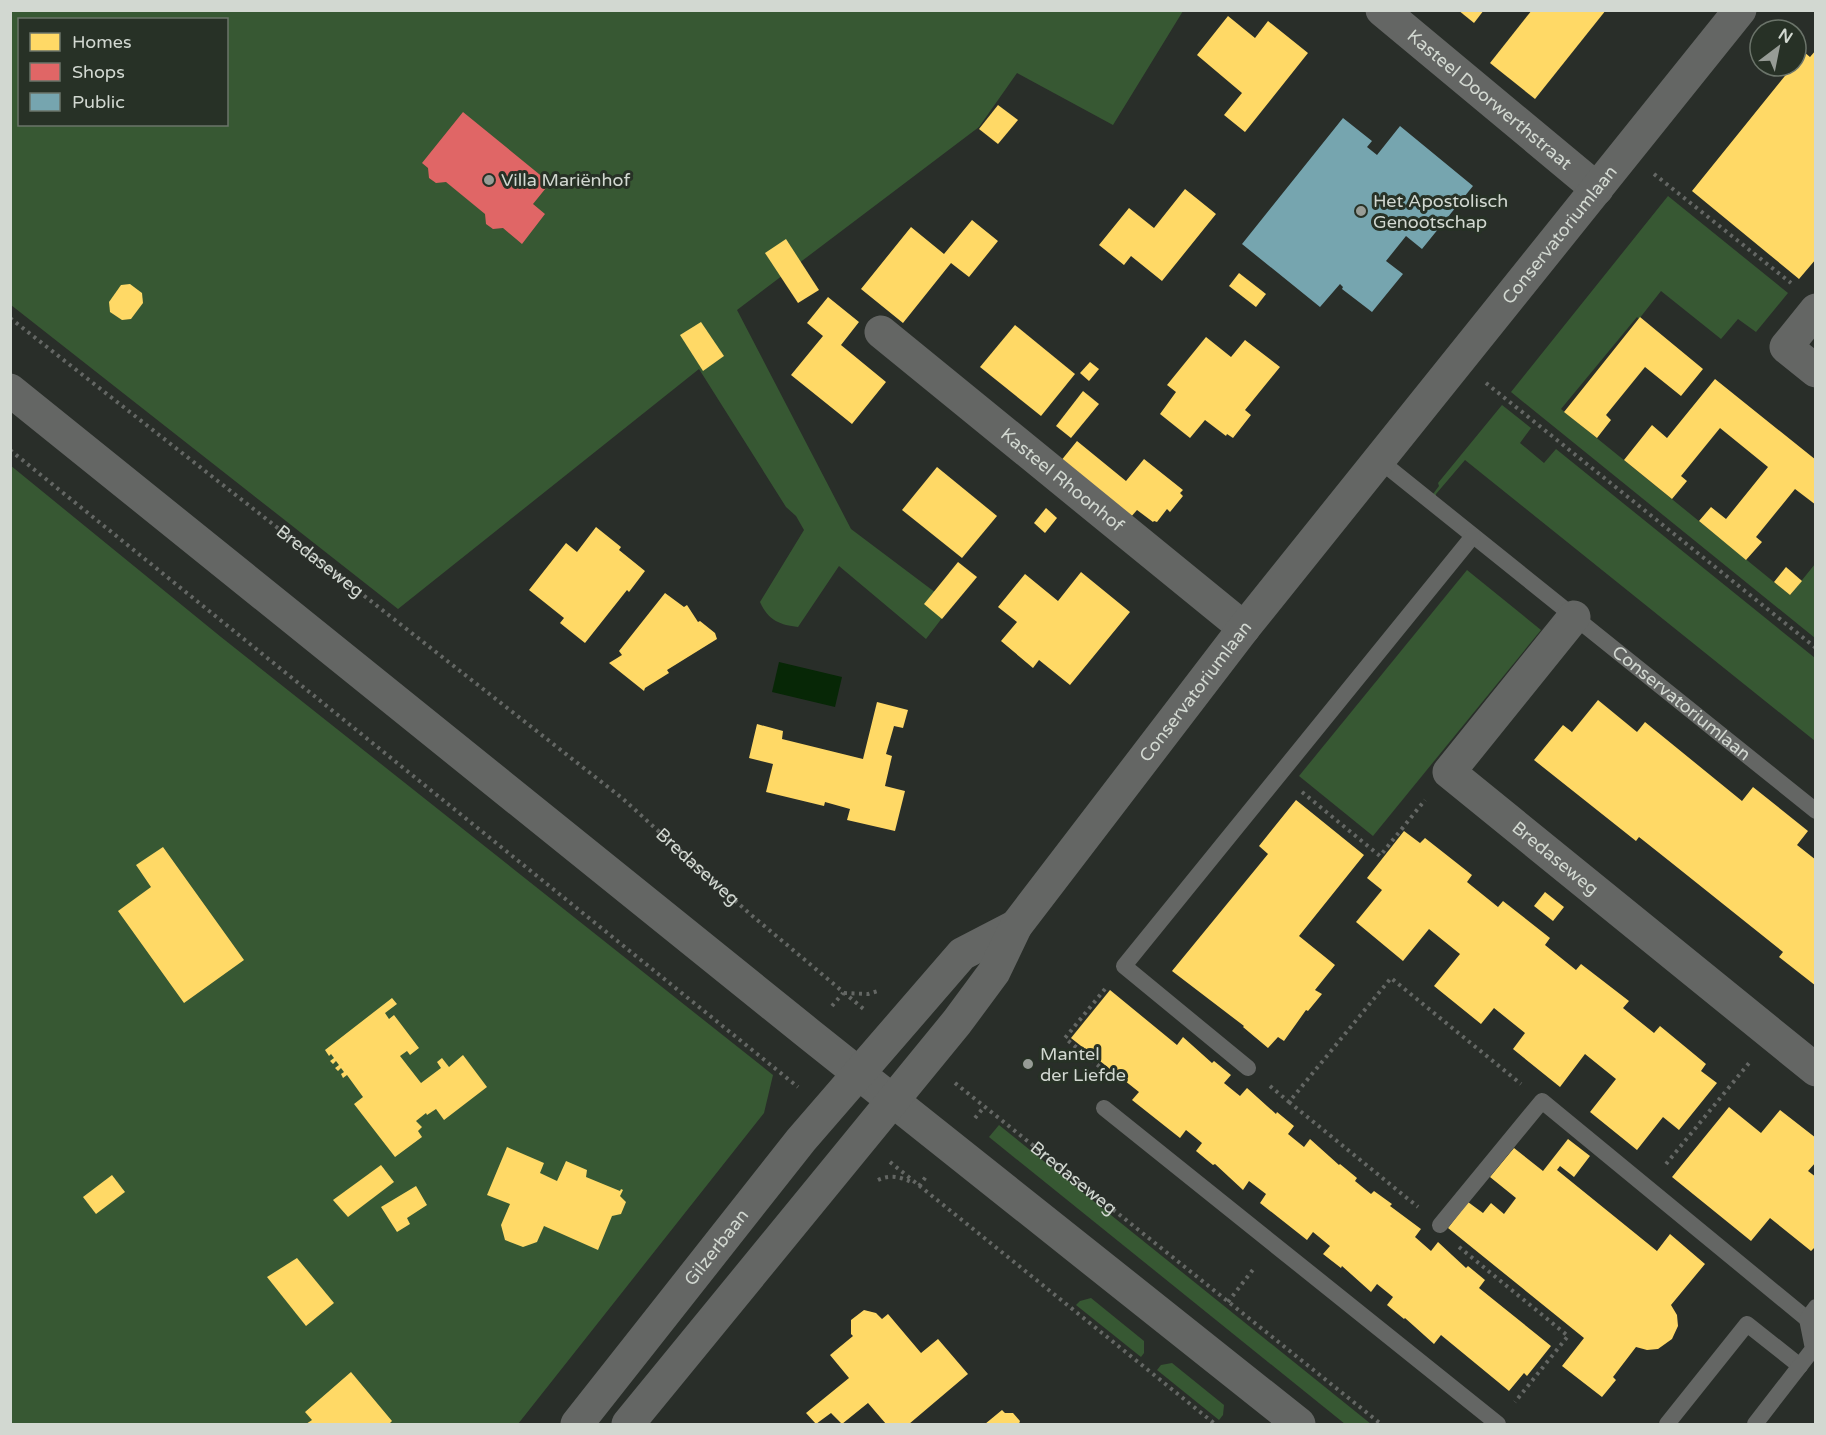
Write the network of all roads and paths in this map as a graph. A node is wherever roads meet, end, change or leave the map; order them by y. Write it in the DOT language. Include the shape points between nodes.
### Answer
graph roads {
  1 [pos="1382,10"];
  2 [pos="1740,10"];
  3 [pos="1627,152"];
  4 [pos="1598,189"];
  5 [pos="1806,298"];
  6 [pos="10,318"];
  7 [pos="881,332"];
  8 [pos="1459,362"];
  9 [pos="1815,370"];
  10 [pos="10,390"];
  11 [pos="10,450"];
  12 [pos="1379,460"];
  13 [pos="1473,536"];
  14 [pos="1574,617"];
  15 [pos="1244,628"];
  16 [pos="1815,648"];
  17 [pos="1449,772"];
  18 [pos="1280,774"];
  19 [pos="1815,811"];
  20 [pos="1016,926"];
  21 [pos="1124,966"];
  22 [pos="894,1033"];
  23 [pos="1772,1035"];
  24 [pos="927,1059"];
  25 [pos="1248,1068"];
  26 [pos="1815,1070"];
  27 [pos="778,1072"];
  28 [pos="859,1073"];
  29 [pos="893,1101"];
  30 [pos="1542,1101"];
  31 [pos="1289,1102"];
  32 [pos="1104,1108"];
  33 [pos="919,1186"];
  34 [pos="1647,1187"];
  35 [pos="1440,1225"];
  36 [pos="1274,1244"];
  37 [pos="1228,1302"];
  38 [pos="1811,1313"];
  39 [pos="1800,1366"];
  40 [pos="1498,1424"];
  41 [pos="577,1425"];
  42 [pos="628,1425"];
  43 [pos="1215,1425"];
  44 [pos="1299,1425"];
  45 [pos="1381,1425"];
  46 [pos="1667,1425"];
  47 [pos="1755,1425"];
  1 -- 4 [label="street, Kasteel Doorwerthstraat"];
  2 -- 3 [label="street, Conservatoriumlaan"];
  3 -- 4 [label="street, Conservatoriumlaan"];
  3 -- 5 [label="path"];
  4 -- 8 [label="street, Conservatoriumlaan"];
  5 -- 9 [label="street" via="1786,347"];
  6 -- 22 [label="path, Bredaseweg" via="622,798 750,914"];
  7 -- 15 [label="street, Kasteel Rhoonhof"];
  8 -- 12 [label="street, Conservatoriumlaan"];
  8 -- 16 [label="path"];
  10 -- 28 [label="street"];
  11 -- 27 [label="path"];
  12 -- 13 [label="lane, Conservatoriumlaan"];
  12 -- 15 [label="street, Conservatoriumlaan"];
  13 -- 14 [label="lane, Conservatoriumlaan"];
  13 -- 18 [label="lane"];
  14 -- 17 [label="street"];
  14 -- 19 [label="lane, Conservatoriumlaan"];
  15 -- 20 [label="street, Conservatoriumlaan"];
  17 -- 18 [label="path" via="1380,856"];
  17 -- 23 [label="street, Bredaseweg"];
  18 -- 21 [label="lane"];
  20 -- 22 [label="street, Conservatoriumlaan" via="962,954"];
  20 -- 24 [label="street, Conservatoriumlaan" via="994,972"];
  21 -- 25 [label="lane"];
  21 -- 32 [label="path" via="1065,1038 1123,1086"];
  22 -- 28 [label="street, Conservatoriumlaan"];
  23 -- 26 [label="street, Bredaseweg"];
  23 -- 34 [label="path"];
  24 -- 29 [label="street, Conservatoriumlaan"];
  24 -- 37 [label="path, Bredaseweg"];
  25 -- 31 [label="path"];
  28 -- 29 [label="street"];
  28 -- 41 [label="street, Gilzerbaan" via="801,1140"];
  29 -- 42 [label="street"];
  29 -- 44 [label="street"];
  30 -- 31 [label="path" via="1391,978"];
  30 -- 34 [label="lane"];
  30 -- 35 [label="lane"];
  31 -- 35 [label="path"];
  32 -- 36 [label="lane"];
  33 -- 43 [label="path"];
  34 -- 38 [label="lane"];
  35 -- 40 [label="path" via="1442,1234 1569,1336"];
  36 -- 37 [label="path"];
  36 -- 40 [label="lane"];
  37 -- 45 [label="path, Bredaseweg"];
  38 -- 39 [label="lane" via="1814,1349"];
  39 -- 46 [label="lane" via="1747,1324"];
  39 -- 47 [label="lane"];
}
